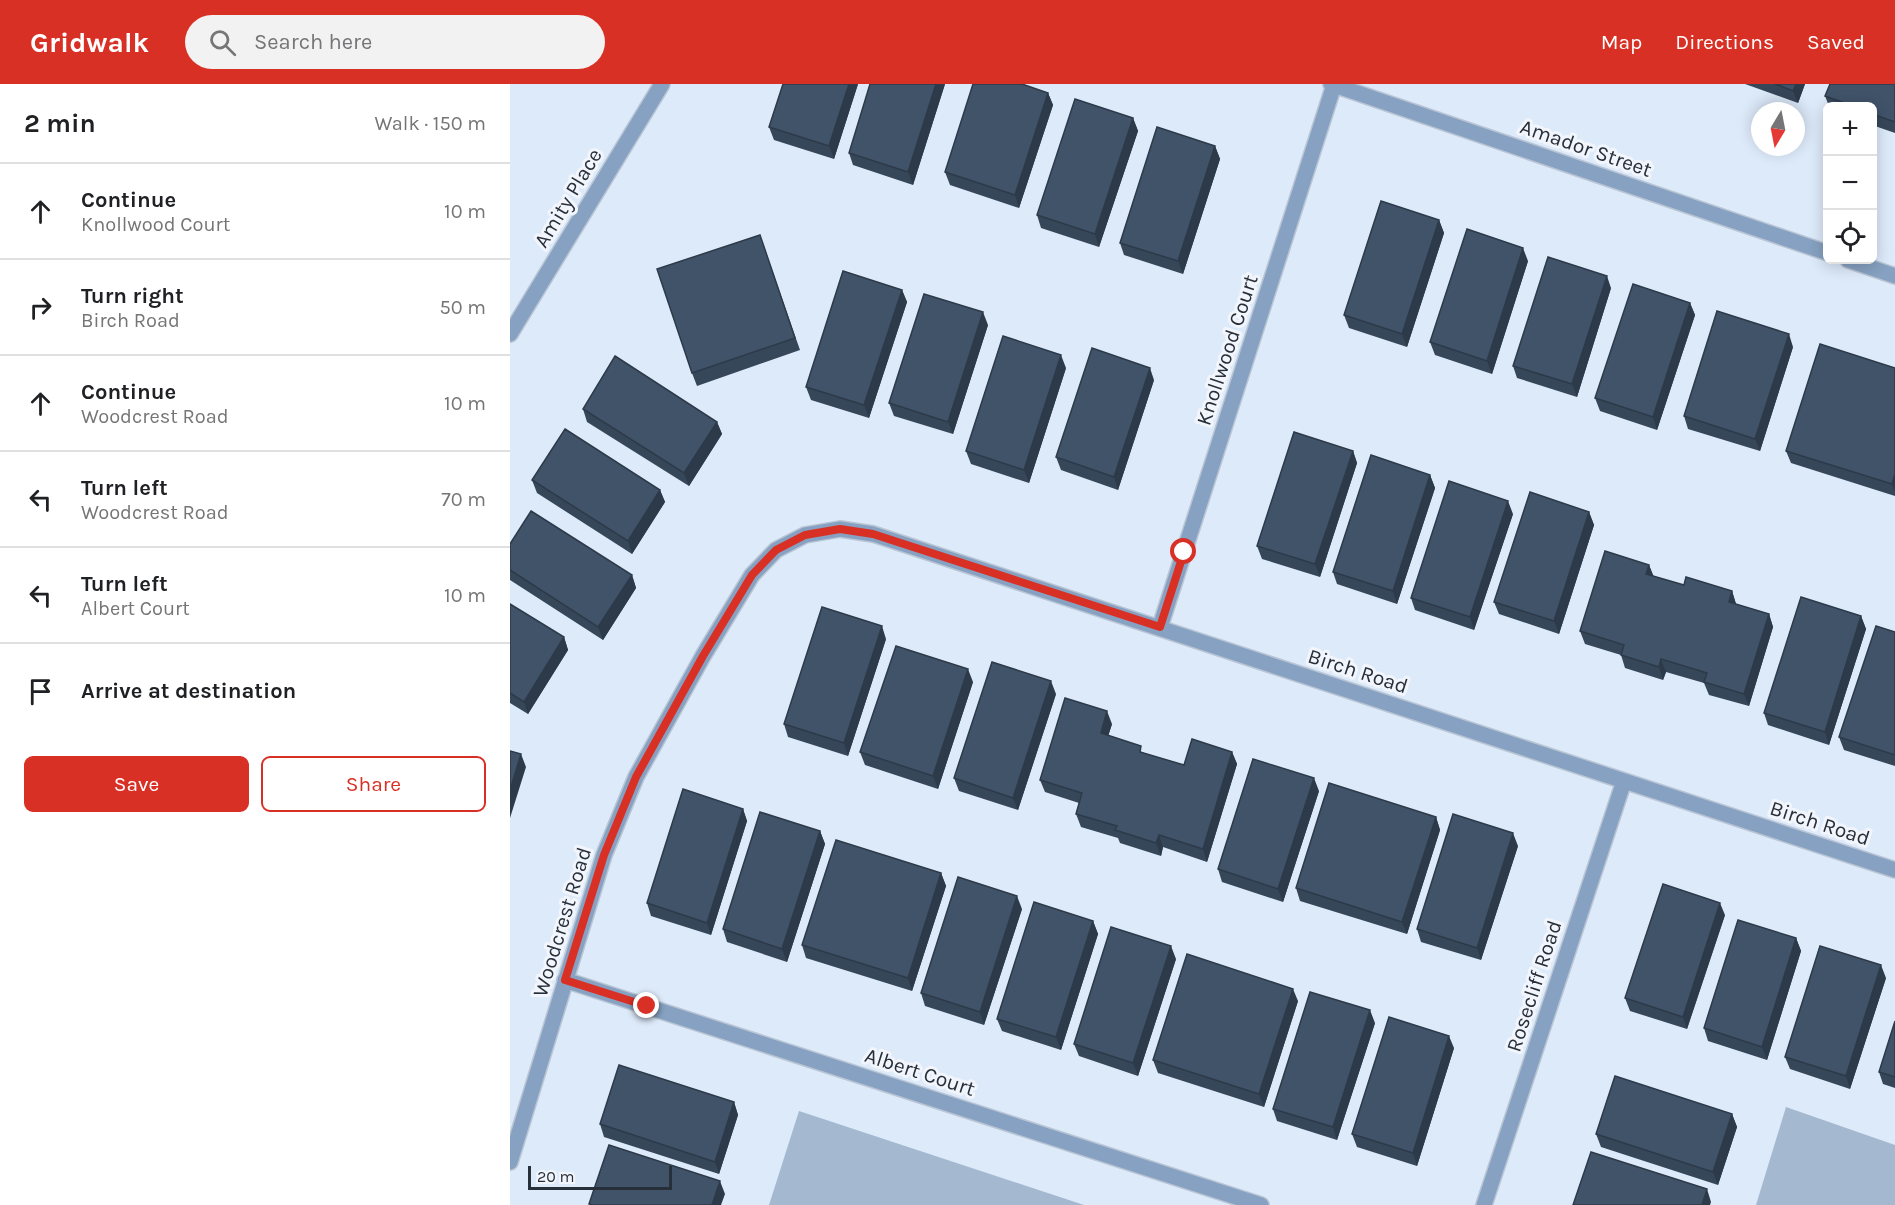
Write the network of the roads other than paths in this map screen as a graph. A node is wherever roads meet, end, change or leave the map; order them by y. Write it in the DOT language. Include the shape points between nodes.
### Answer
graph roads {
  1 [pos="662,84"];
  2 [pos="1333,84"];
  3 [pos="1823,252"];
  4 [pos="1860,264"];
  5 [pos="1895,276"];
  6 [pos="510,334"];
  7 [pos="805,535"];
  8 [pos="1160,627"];
  9 [pos="1624,781"];
  10 [pos="1895,870"];
  11 [pos="565,980"];
  12 [pos="510,1162"];
  13 [pos="1261,1205"];
  14 [pos="1484,1205"];
  1 -- 6 [label="street, Amity Place"];
  2 -- 3 [label="street, Amador Street"];
  2 -- 8 [label="street, Knollwood Court"];
  4 -- 5 [label="street"];
  7 -- 8 [label="street, Birch Road" via="840,529 873,534"];
  7 -- 11 [label="street, Woodcrest Road" via="776,550 752,575 636,777 604,855"];
  8 -- 9 [label="street, Birch Road"];
  9 -- 10 [label="street, Birch Road"];
  9 -- 14 [label="street, Rosecliff Road"];
  11 -- 12 [label="street, Woodcrest Road"];
  11 -- 13 [label="street, Albert Court"];
}
